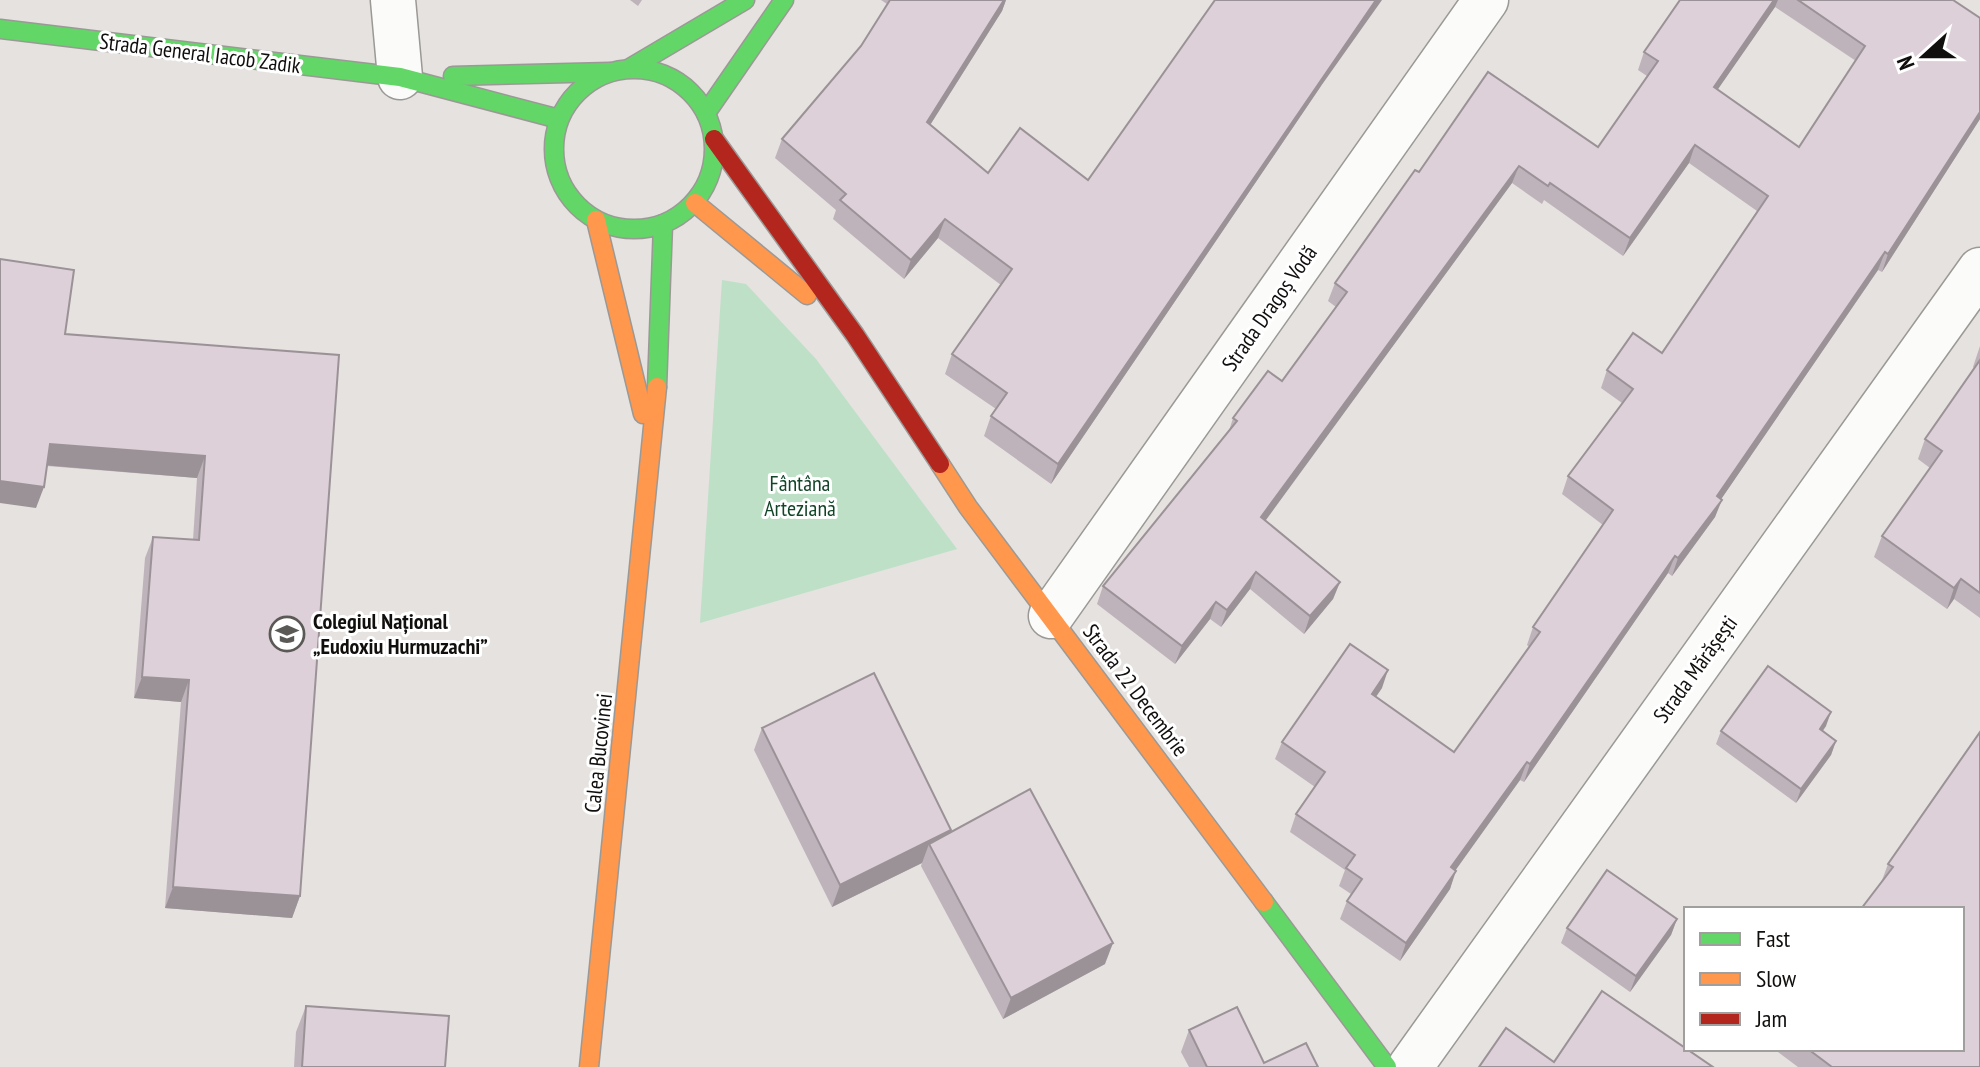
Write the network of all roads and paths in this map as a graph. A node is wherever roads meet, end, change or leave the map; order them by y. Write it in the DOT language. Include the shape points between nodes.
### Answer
graph roads {
  1 [pos="393,0"];
  2 [pos="745,0"];
  3 [pos="784,0"];
  4 [pos="1486,0"];
  5 [pos="0,29"];
  6 [pos="630,68"];
  7 [pos="610,72"];
  8 [pos="400,77"];
  9 [pos="706,113"];
  10 [pos="559,119"];
  11 [pos="714,139"];
  12 [pos="695,203"];
  13 [pos="596,220"];
  14 [pos="663,224"];
  15 [pos="1980,270"];
  16 [pos="855,335"];
  17 [pos="649,443"];
  18 [pos="1051,616"];
  19 [pos="589,1067"];
  20 [pos="1387,1067"];
  21 [pos="1410,1067"];
  1 -- 8 [label="street"];
  2 -- 6 [label="street"];
  3 -- 9 [label="street"];
  4 -- 18 [label="street, Strada Dragoș Vodă"];
  5 -- 8 [label="street, Strada General Iacob Zadik"];
  6 -- 7 [label="street"];
  6 -- 9 [label="street" via="675,79"];
  7 -- 8 [label="street, Strada General Iacob Zadik"];
  7 -- 10 [label="street" via="571,98"];
  8 -- 10 [label="street, Strada General Iacob Zadik"];
  9 -- 11 [label="street"];
  10 -- 13 [label="street" via="555,165 563,187"];
  11 -- 12 [label="street" via="711,172"];
  11 -- 16 [label="street, Strada 22 Decembrie"];
  12 -- 14 [label="street"];
  12 -- 16 [label="street, Strada 22 Decembrie"];
  13 -- 14 [label="street" via="628,228"];
  13 -- 17 [label="street, Calea Bucovinei"];
  14 -- 17 [label="street, Calea Bucovinei" via="660,368"];
  15 -- 21 [label="street, Strada Mărășești"];
  16 -- 18 [label="street, Strada 22 Decembrie" via="968,507"];
  17 -- 19 [label="street, Calea Bucovinei"];
  18 -- 20 [label="street, Strada 22 Decembrie"];
}
